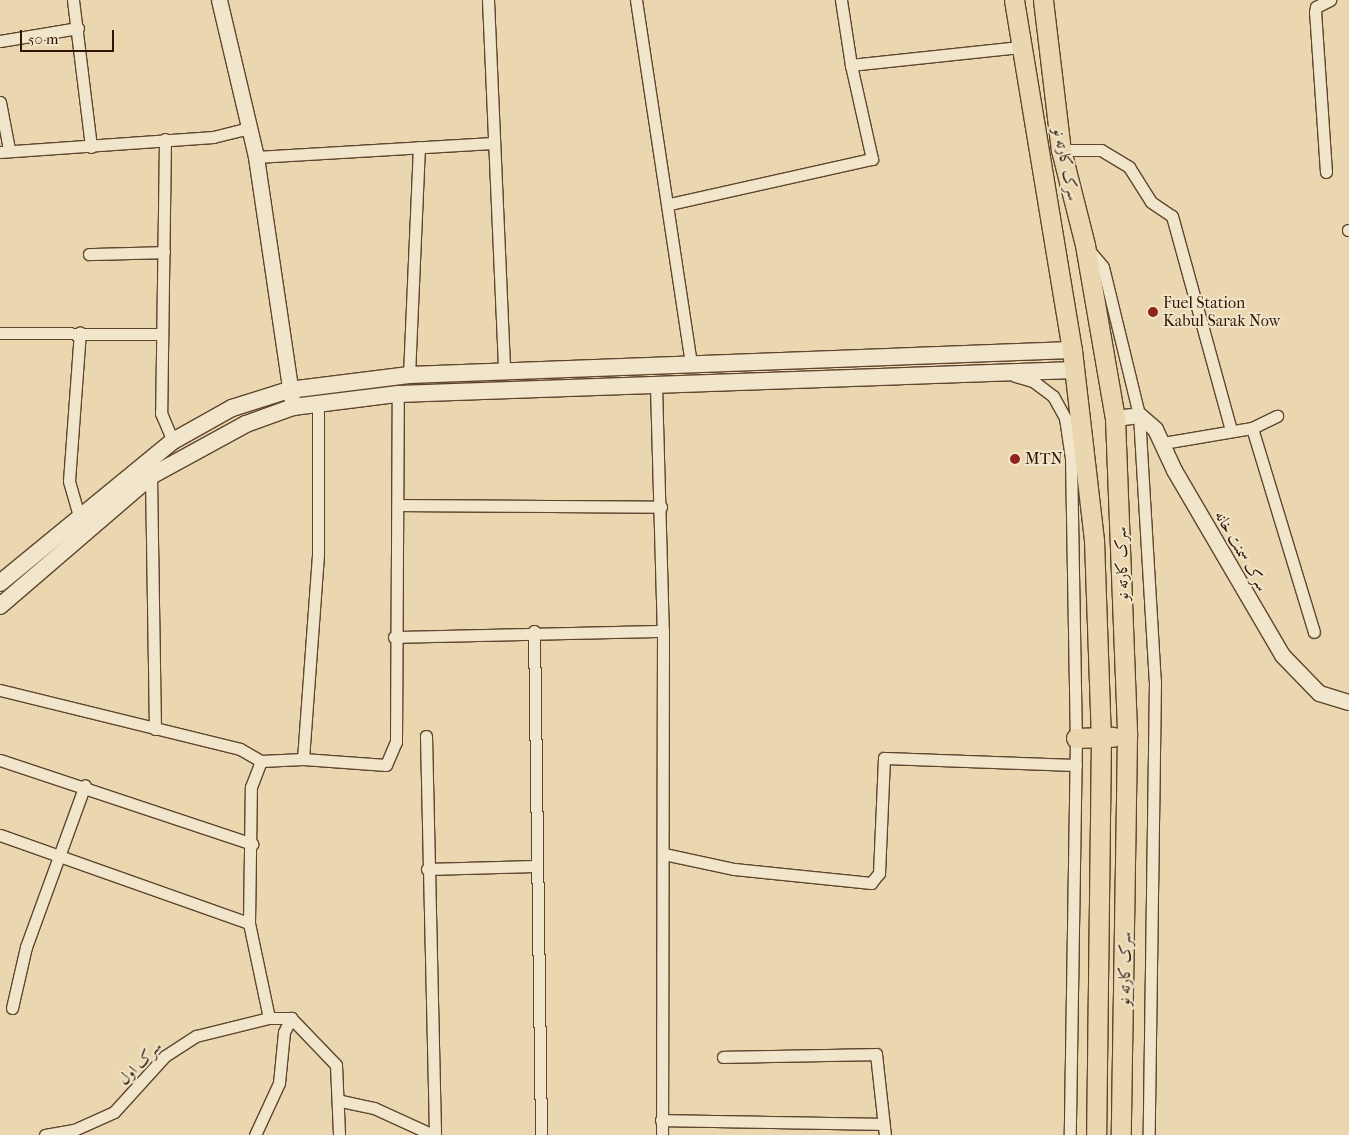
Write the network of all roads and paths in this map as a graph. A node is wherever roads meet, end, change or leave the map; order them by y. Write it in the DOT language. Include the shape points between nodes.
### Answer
graph roads {
  1 [pos="73,0"];
  2 [pos="219,0"];
  3 [pos="488,0"];
  4 [pos="636,0"];
  5 [pos="841,0"];
  6 [pos="1014,0"];
  7 [pos="1042,0"];
  8 [pos="1330,0"];
  9 [pos="78,28"];
  10 [pos="0,41"];
  11 [pos="1019,47"];
  12 [pos="851,65"];
  13 [pos="0,102"];
  14 [pos="250,128"];
  15 [pos="166,140"];
  16 [pos="493,143"];
  17 [pos="90,147"];
  18 [pos="419,147"];
  19 [pos="1061,150"];
  20 [pos="5,151"];
  21 [pos="256,157"];
  22 [pos="1326,172"];
  23 [pos="670,204"];
  24 [pos="1085,245"];
  25 [pos="164,252"];
  26 [pos="89,254"];
  27 [pos="80,332"];
  28 [pos="0,333"];
  29 [pos="160,334"];
  30 [pos="1072,350"];
  31 [pos="1005,354"];
  32 [pos="691,362"];
  33 [pos="1075,370"];
  34 [pos="504,373"];
  35 [pos="1006,373"];
  36 [pos="409,375"];
  37 [pos="656,386"];
  38 [pos="289,390"];
  39 [pos="398,394"];
  40 [pos="318,403"];
  41 [pos="293,407"];
  42 [pos="1140,415"];
  43 [pos="1277,416"];
  44 [pos="1115,418"];
  45 [pos="1252,428"];
  46 [pos="1231,430"];
  47 [pos="173,441"];
  48 [pos="1163,443"];
  49 [pos="151,476"];
  50 [pos="398,504"];
  51 [pos="661,507"];
  52 [pos="79,516"];
  53 [pos="0,583"];
  54 [pos="1097,602"];
  55 [pos="1124,602"];
  56 [pos="0,606"];
  57 [pos="534,631"];
  58 [pos="662,631"];
  59 [pos="1314,632"];
  60 [pos="394,637"];
  61 [pos="0,690"];
  62 [pos="1349,702"];
  63 [pos="155,728"];
  64 [pos="426,736"];
  65 [pos="1127,736"];
  66 [pos="1101,737"];
  67 [pos="1076,738"];
  68 [pos="303,759"];
  69 [pos="0,760"];
  70 [pos="261,761"];
  71 [pos="1076,765"];
  72 [pos="85,785"];
  73 [pos="0,835"];
  74 [pos="252,844"];
  75 [pos="664,854"];
  76 [pos="57,855"];
  77 [pos="535,866"];
  78 [pos="427,869"];
  79 [pos="249,923"];
  80 [pos="12,1008"];
  81 [pos="269,1018"];
  82 [pos="291,1018"];
  83 [pos="723,1057"];
  84 [pos="341,1101"];
  85 [pos="662,1120"];
  86 [pos="883,1130"];
  87 [pos="44,1135"];
  88 [pos="255,1135"];
  89 [pos="339,1135"];
  90 [pos="434,1135"];
  91 [pos="541,1135"];
  92 [pos="662,1135"];
  93 [pos="1070,1135"];
  94 [pos="1096,1135"];
  95 [pos="1121,1135"];
  96 [pos="1149,1135"];
  1 -- 9 [label="street"];
  2 -- 14 [label="street"];
  3 -- 16 [label="street"];
  4 -- 23 [label="street"];
  5 -- 12 [label="street"];
  6 -- 11 [label="highway, سرک کارته نو"];
  7 -- 19 [label="highway, سرک کارته نو"];
  8 -- 22 [label="street" via="1316,7 1315,12"];
  9 -- 10 [label="street"];
  9 -- 17 [label="street"];
  11 -- 12 [label="street"];
  11 -- 30 [label="highway, سرک کارته نو"];
  12 -- 23 [label="street" via="872,160"];
  13 -- 20 [label="street"];
  14 -- 15 [label="street" via="213,137"];
  14 -- 21 [label="street"];
  15 -- 17 [label="street"];
  15 -- 25 [label="street"];
  16 -- 18 [label="street"];
  16 -- 34 [label="street"];
  17 -- 20 [label="street"];
  18 -- 21 [label="street"];
  18 -- 36 [label="street"];
  19 -- 24 [label="highway, سرک کارته نو"];
  19 -- 46 [label="street" via="1101,150 1129,166 1151,202 1172,216"];
  21 -- 38 [label="street"];
  23 -- 32 [label="street"];
  24 -- 42 [label="street" via="1103,267"];
  24 -- 44 [label="highway, سرک کارته نو"];
  25 -- 26 [label="street"];
  25 -- 29 [label="street"];
  27 -- 28 [label="street"];
  27 -- 29 [label="street"];
  27 -- 52 [label="street" via="69,481"];
  29 -- 47 [label="street" via="161,413"];
  30 -- 31 [label="main road"];
  30 -- 33 [label="highway, سرک کارته نو"];
  31 -- 32 [label="main road"];
  31 -- 35 [label="main road"];
  32 -- 34 [label="main road"];
  33 -- 35 [label="main road"];
  33 -- 54 [label="highway, سرک کارته نو"];
  34 -- 36 [label="main road"];
  35 -- 37 [label="main road"];
  35 -- 67 [label="street" via="1032,381 1053,396 1064,418 1071,458"];
  36 -- 38 [label="main road"];
  37 -- 39 [label="main road"];
  37 -- 51 [label="street"];
  38 -- 41 [label="street"];
  38 -- 47 [label="main road" via="232,408"];
  39 -- 40 [label="main road"];
  39 -- 50 [label="street"];
  40 -- 41 [label="main road"];
  40 -- 68 [label="street" via="318,554"];
  41 -- 49 [label="main road" via="246,424"];
  42 -- 44 [label="street"];
  42 -- 48 [label="street, سرک سمنت خانه"];
  42 -- 96 [label="street" via="1155,681"];
  43 -- 45 [label="street"];
  44 -- 55 [label="highway, سرک کارته نو"];
  45 -- 46 [label="street"];
  45 -- 59 [label="street"];
  46 -- 48 [label="street"];
  47 -- 52 [label="main road"];
  48 -- 62 [label="street, سرک سمنت خانه" via="1174,470 1282,655 1320,693"];
  49 -- 56 [label="main road"];
  49 -- 63 [label="street"];
  50 -- 51 [label="street"];
  50 -- 60 [label="street"];
  51 -- 58 [label="street"];
  52 -- 53 [label="main road"];
  54 -- 55 [label="highway"];
  54 -- 66 [label="highway, سرک کارته نو"];
  55 -- 65 [label="highway, سرک کارته نو"];
  57 -- 58 [label="street"];
  57 -- 60 [label="street"];
  57 -- 77 [label="street"];
  58 -- 75 [label="street"];
  60 -- 68 [label="street" via="396,742 386,765"];
  61 -- 63 [label="street"];
  63 -- 70 [label="street" via="240,749"];
  64 -- 78 [label="street"];
  65 -- 66 [label="highway"];
  65 -- 95 [label="highway, سرک کارته نو"];
  66 -- 67 [label="highway"];
  66 -- 94 [label="highway, سرک کارته نو"];
  67 -- 71 [label="street"];
  68 -- 70 [label="street"];
  69 -- 72 [label="street"];
  70 -- 74 [label="street" via="250,787"];
  71 -- 75 [label="street" via="884,758 879,873 871,883 734,869"];
  71 -- 93 [label="street"];
  72 -- 74 [label="street" via="124,804"];
  72 -- 76 [label="street"];
  73 -- 76 [label="street"];
  74 -- 79 [label="street"];
  75 -- 85 [label="street"];
  76 -- 79 [label="street"];
  76 -- 80 [label="street" via="26,947"];
  77 -- 78 [label="street"];
  77 -- 91 [label="street"];
  78 -- 90 [label="street"];
  79 -- 81 [label="street"];
  81 -- 82 [label="street, سرک اول"];
  81 -- 87 [label="street, سرک اول" via="196,1036 166,1056 114,1112 74,1130"];
  82 -- 84 [label="street" via="336,1065"];
  82 -- 88 [label="street" via="284,1032 279,1083"];
  83 -- 86 [label="street" via="876,1054"];
  84 -- 89 [label="street"];
  84 -- 90 [label="street" via="374,1108"];
  85 -- 86 [label="street"];
  85 -- 92 [label="street"];
}
